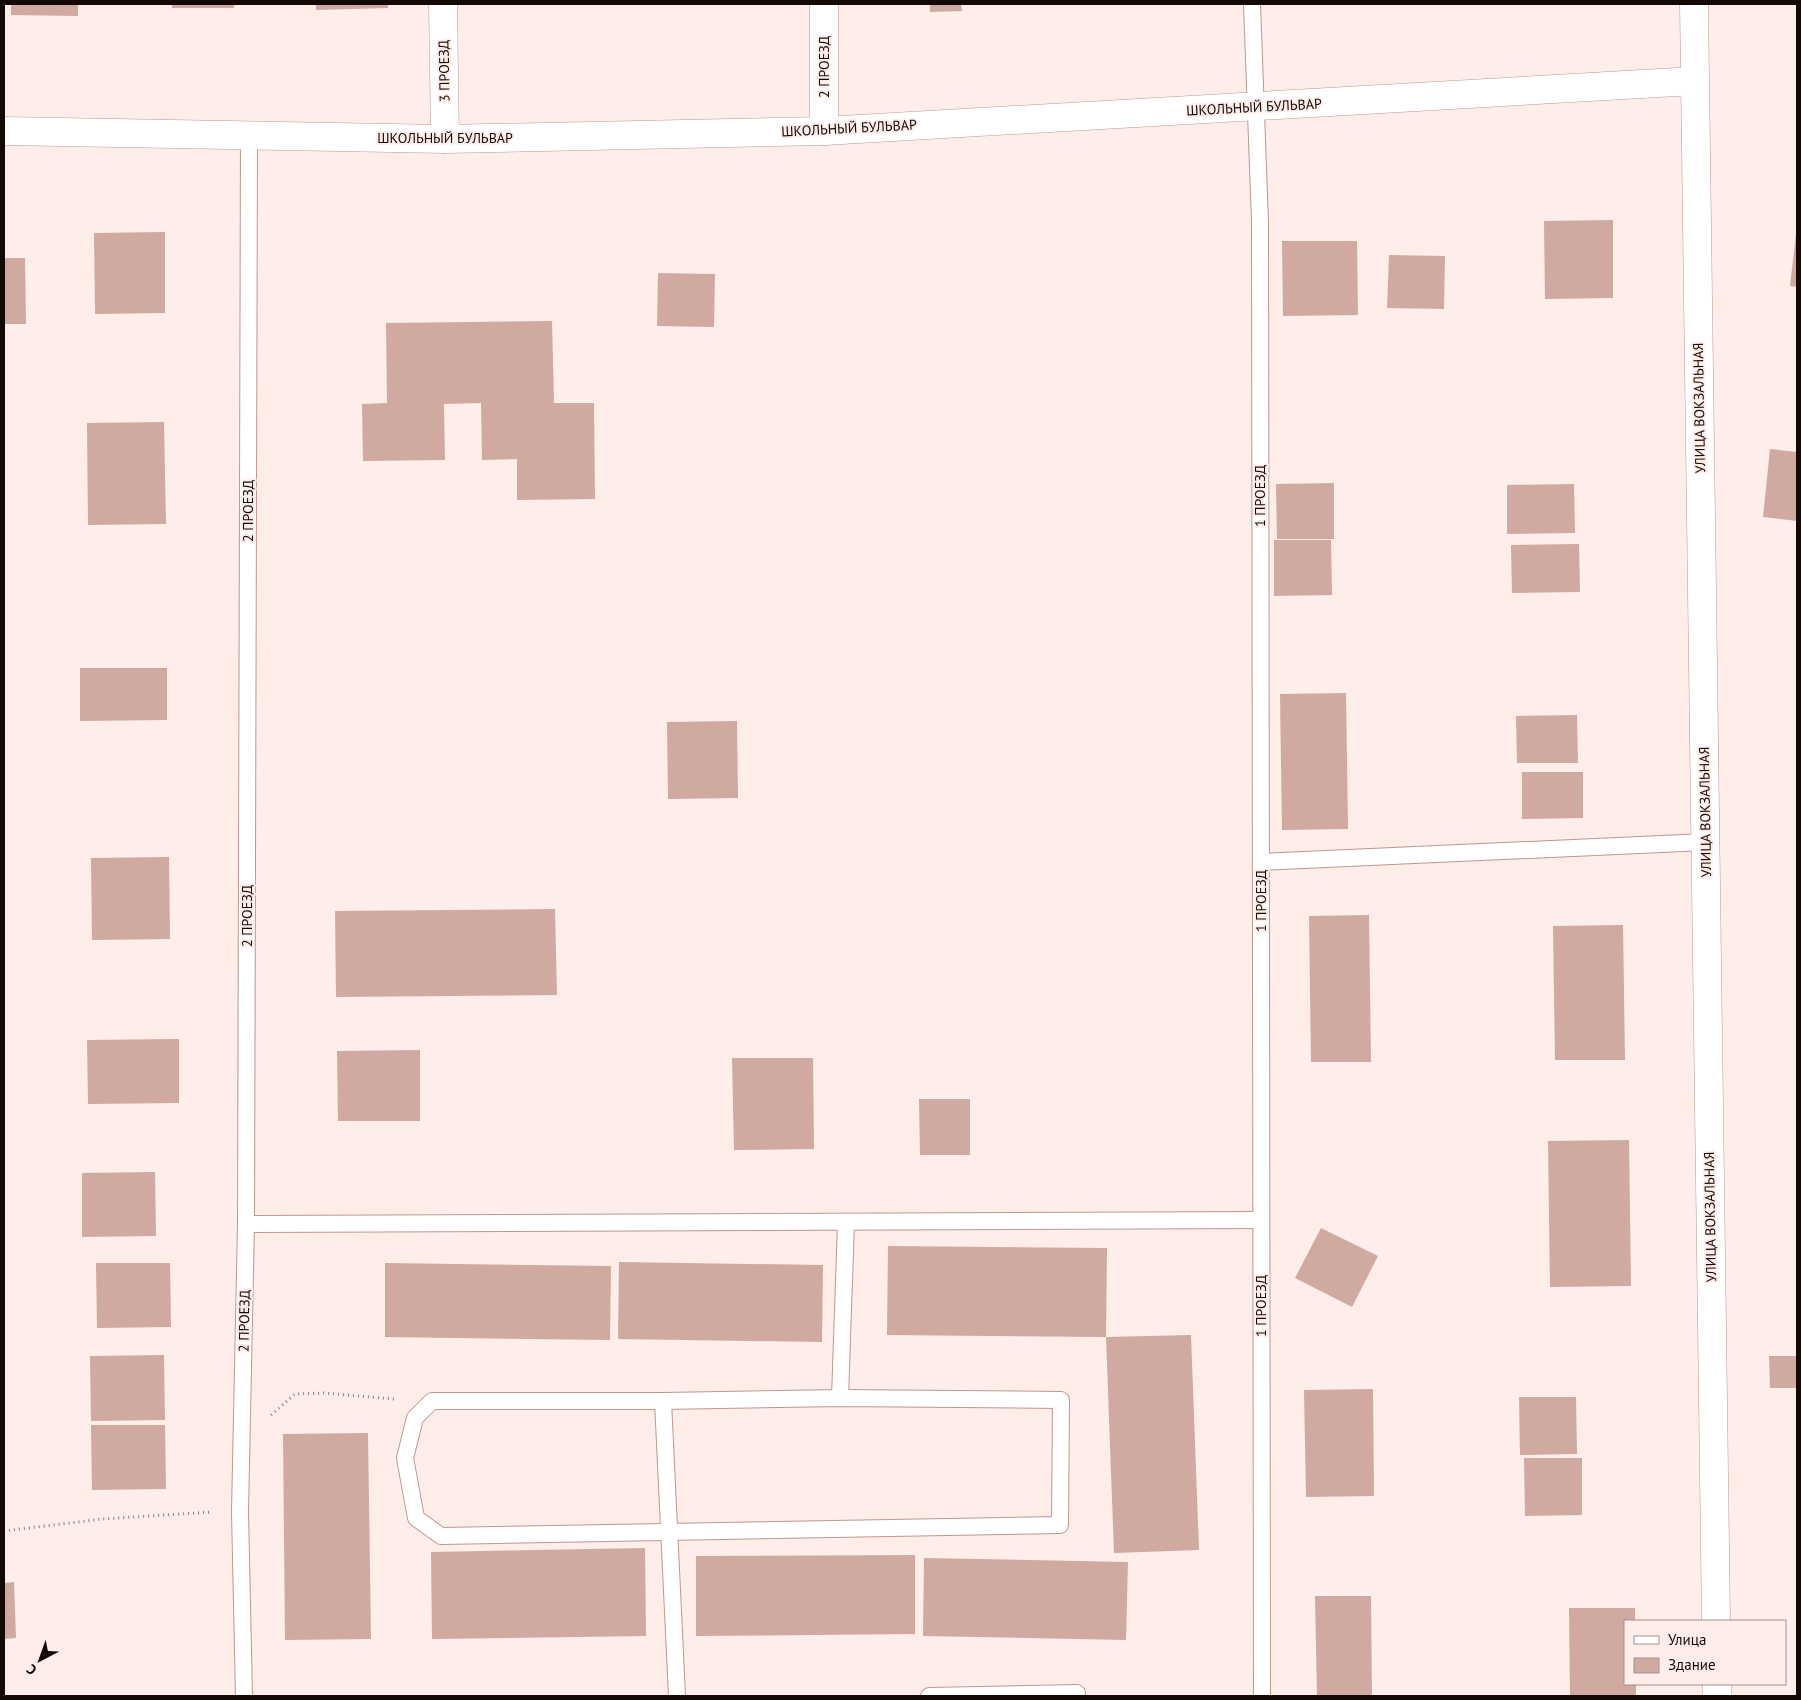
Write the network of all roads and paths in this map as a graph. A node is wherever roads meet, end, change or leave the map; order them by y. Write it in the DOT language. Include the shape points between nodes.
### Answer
graph roads {
  1 [pos="443,4"];
  2 [pos="824,4"];
  3 [pos="1252,4"];
  4 [pos="1694,4"];
  5 [pos="1694,81"];
  6 [pos="1254,107"];
  7 [pos="824,130"];
  8 [pos="4,131"];
  9 [pos="249,136"];
  10 [pos="445,139"];
  11 [pos="1705,842"];
  12 [pos="1261,862"];
  13 [pos="1261,1220"];
  14 [pos="846,1222"];
  15 [pos="246,1224"];
  16 [pos="840,1398"];
  17 [pos="432,1401"];
  18 [pos="663,1402"];
  19 [pos="241,1450"];
  20 [pos="240,1512"];
  21 [pos="4,1531"];
  22 [pos="671,1532"];
  23 [pos="1716,1620"];
  24 [pos="1076,1694"];
  25 [pos="244,1696"];
  26 [pos="677,1696"];
  27 [pos="929,1696"];
  28 [pos="1262,1696"];
  1 -- 10 [label="street, 3 ПРОЕЗД"];
  2 -- 7 [label="street, 2 ПРОЕЗД"];
  3 -- 6 [label="lane, 1 ПРОЕЗД"];
  4 -- 5 [label="street, УЛИЦА ВОКЗАЛЬНАЯ"];
  5 -- 6 [label="street, ШКОЛЬНЫЙ БУЛЬВАР"];
  5 -- 11 [label="street, УЛИЦА ВОКЗАЛЬНАЯ"];
  6 -- 7 [label="street, ШКОЛЬНЫЙ БУЛЬВАР"];
  6 -- 12 [label="lane, 1 ПРОЕЗД" via="1260,222"];
  7 -- 10 [label="street, ШКОЛЬНЫЙ БУЛЬВАР"];
  8 -- 9 [label="street, ШКОЛЬНЫЙ БУЛЬВАР"];
  9 -- 10 [label="street, ШКОЛЬНЫЙ БУЛЬВАР"];
  9 -- 15 [label="lane, 2 ПРОЕЗД"];
  11 -- 12 [label="lane"];
  11 -- 23 [label="street, УЛИЦА ВОКЗАЛЬНАЯ"];
  12 -- 13 [label="lane, 1 ПРОЕЗД"];
  13 -- 14 [label="lane"];
  13 -- 28 [label="lane, 1 ПРОЕЗД"];
  14 -- 15 [label="lane"];
  14 -- 16 [label="lane"];
  15 -- 19 [label="lane, 2 ПРОЕЗД"];
  16 -- 18 [label="lane"];
  16 -- 22 [label="lane" via="1061,1400 1060,1525"];
  17 -- 18 [label="lane"];
  17 -- 19 [label="path" via="295,1394 264,1422"];
  17 -- 22 [label="lane" via="415,1418 404,1458 416,1518 441,1536"];
  18 -- 22 [label="lane"];
  19 -- 20 [label="lane, 2 ПРОЕЗД"];
  20 -- 21 [label="path" via="102,1519"];
  20 -- 25 [label="lane, 2 ПРОЕЗД"];
  22 -- 26 [label="lane"];
  24 -- 27 [label="lane"];
}
